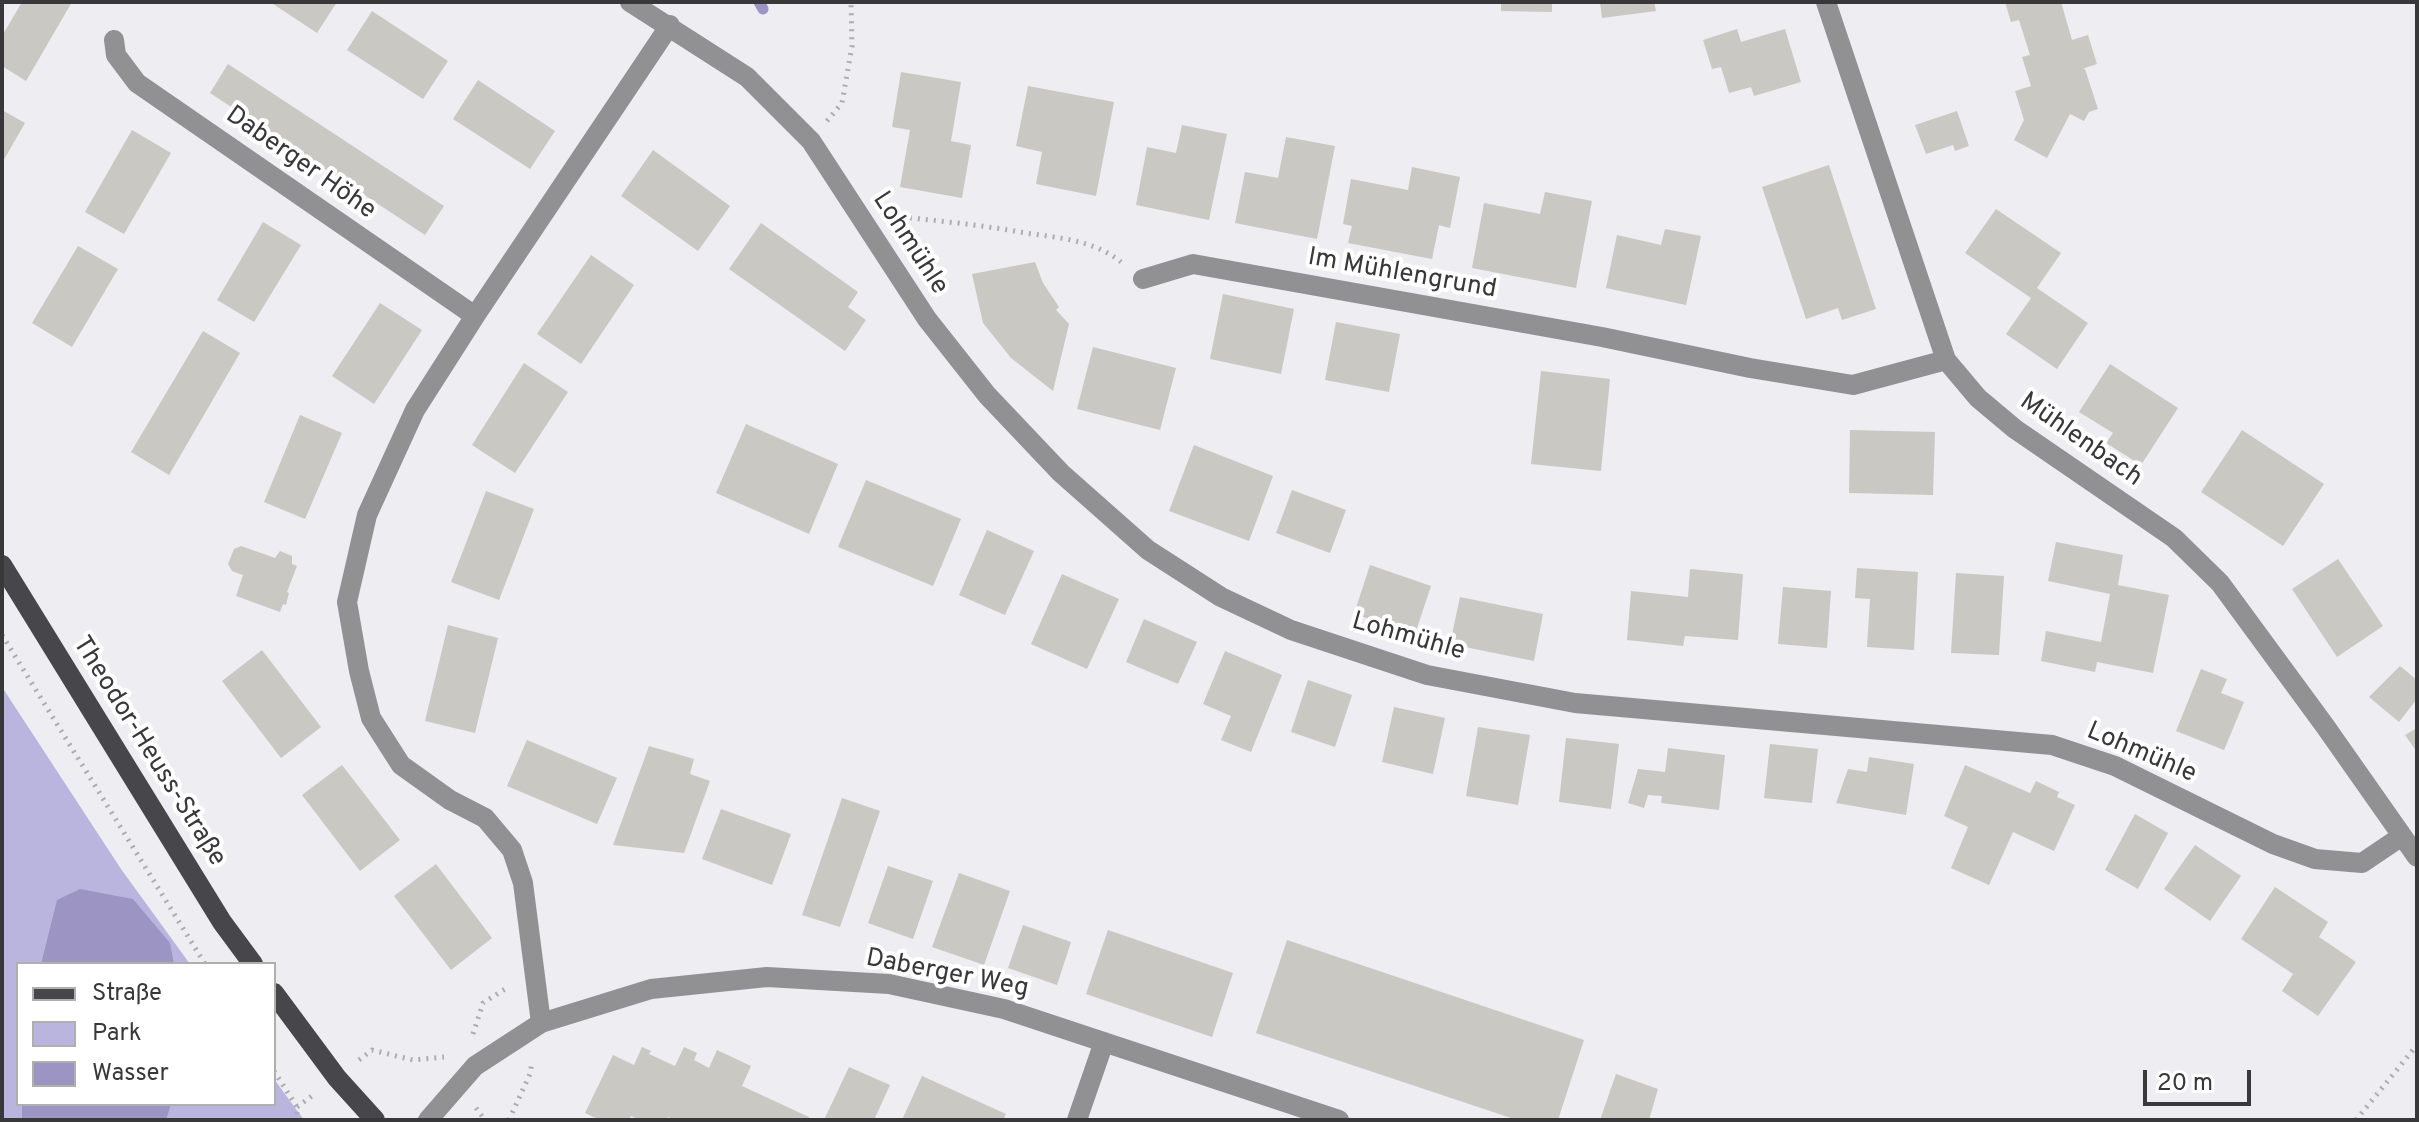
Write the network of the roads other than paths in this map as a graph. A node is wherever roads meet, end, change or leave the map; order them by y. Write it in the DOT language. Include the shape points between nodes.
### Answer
graph roads {
  1 [pos="630,2"];
  2 [pos="1826,2"];
  3 [pos="670,25"];
  4 [pos="114,40"];
  5 [pos="1143,279"];
  6 [pos="475,316"];
  7 [pos="1946,360"];
  8 [pos="2,565"];
  9 [pos="2402,836"];
  10 [pos="2417,857"];
  11 [pos="252,962"];
  12 [pos="276,996"];
  13 [pos="541,1023"];
  14 [pos="1104,1042"];
  15 [pos="375,1120"];
  16 [pos="428,1120"];
  17 [pos="1077,1120"];
  18 [pos="1339,1120"];
  1 -- 3 [label="street, Lohmühle"];
  2 -- 7 [label="street, Mühlenbach"];
  3 -- 6 [label="street"];
  3 -- 9 [label="street, Lohmühle" via="747,77 811,141 927,319 987,395 1061,473 1148,550 1221,597 1291,630 1427,675 1575,703 2052,745 2115,766 2273,844 2315,859 2362,863"];
  4 -- 6 [label="street, Daberger Höhe" via="116,55 137,83"];
  5 -- 7 [label="street, Im Mühlengrund" via="1193,264 1853,385"];
  6 -- 13 [label="street" via="415,410 367,515 347,602 371,718 401,765 485,818 512,850 523,883"];
  7 -- 9 [label="street, Mühlenbach" via="1978,398 2015,429 2174,538 2220,583"];
  8 -- 11 [label="main road, Theodor-Heuss-Straße"];
  9 -- 10 [label="street, Mühlenbach"];
  12 -- 15 [label="main road"];
  13 -- 14 [label="street, Daberger Weg" via="651,989 767,977 889,984 1004,1009"];
  13 -- 16 [label="street, Daberger Weg" via="475,1066"];
  14 -- 17 [label="street"];
  14 -- 18 [label="street, Daberger Weg"];
}
